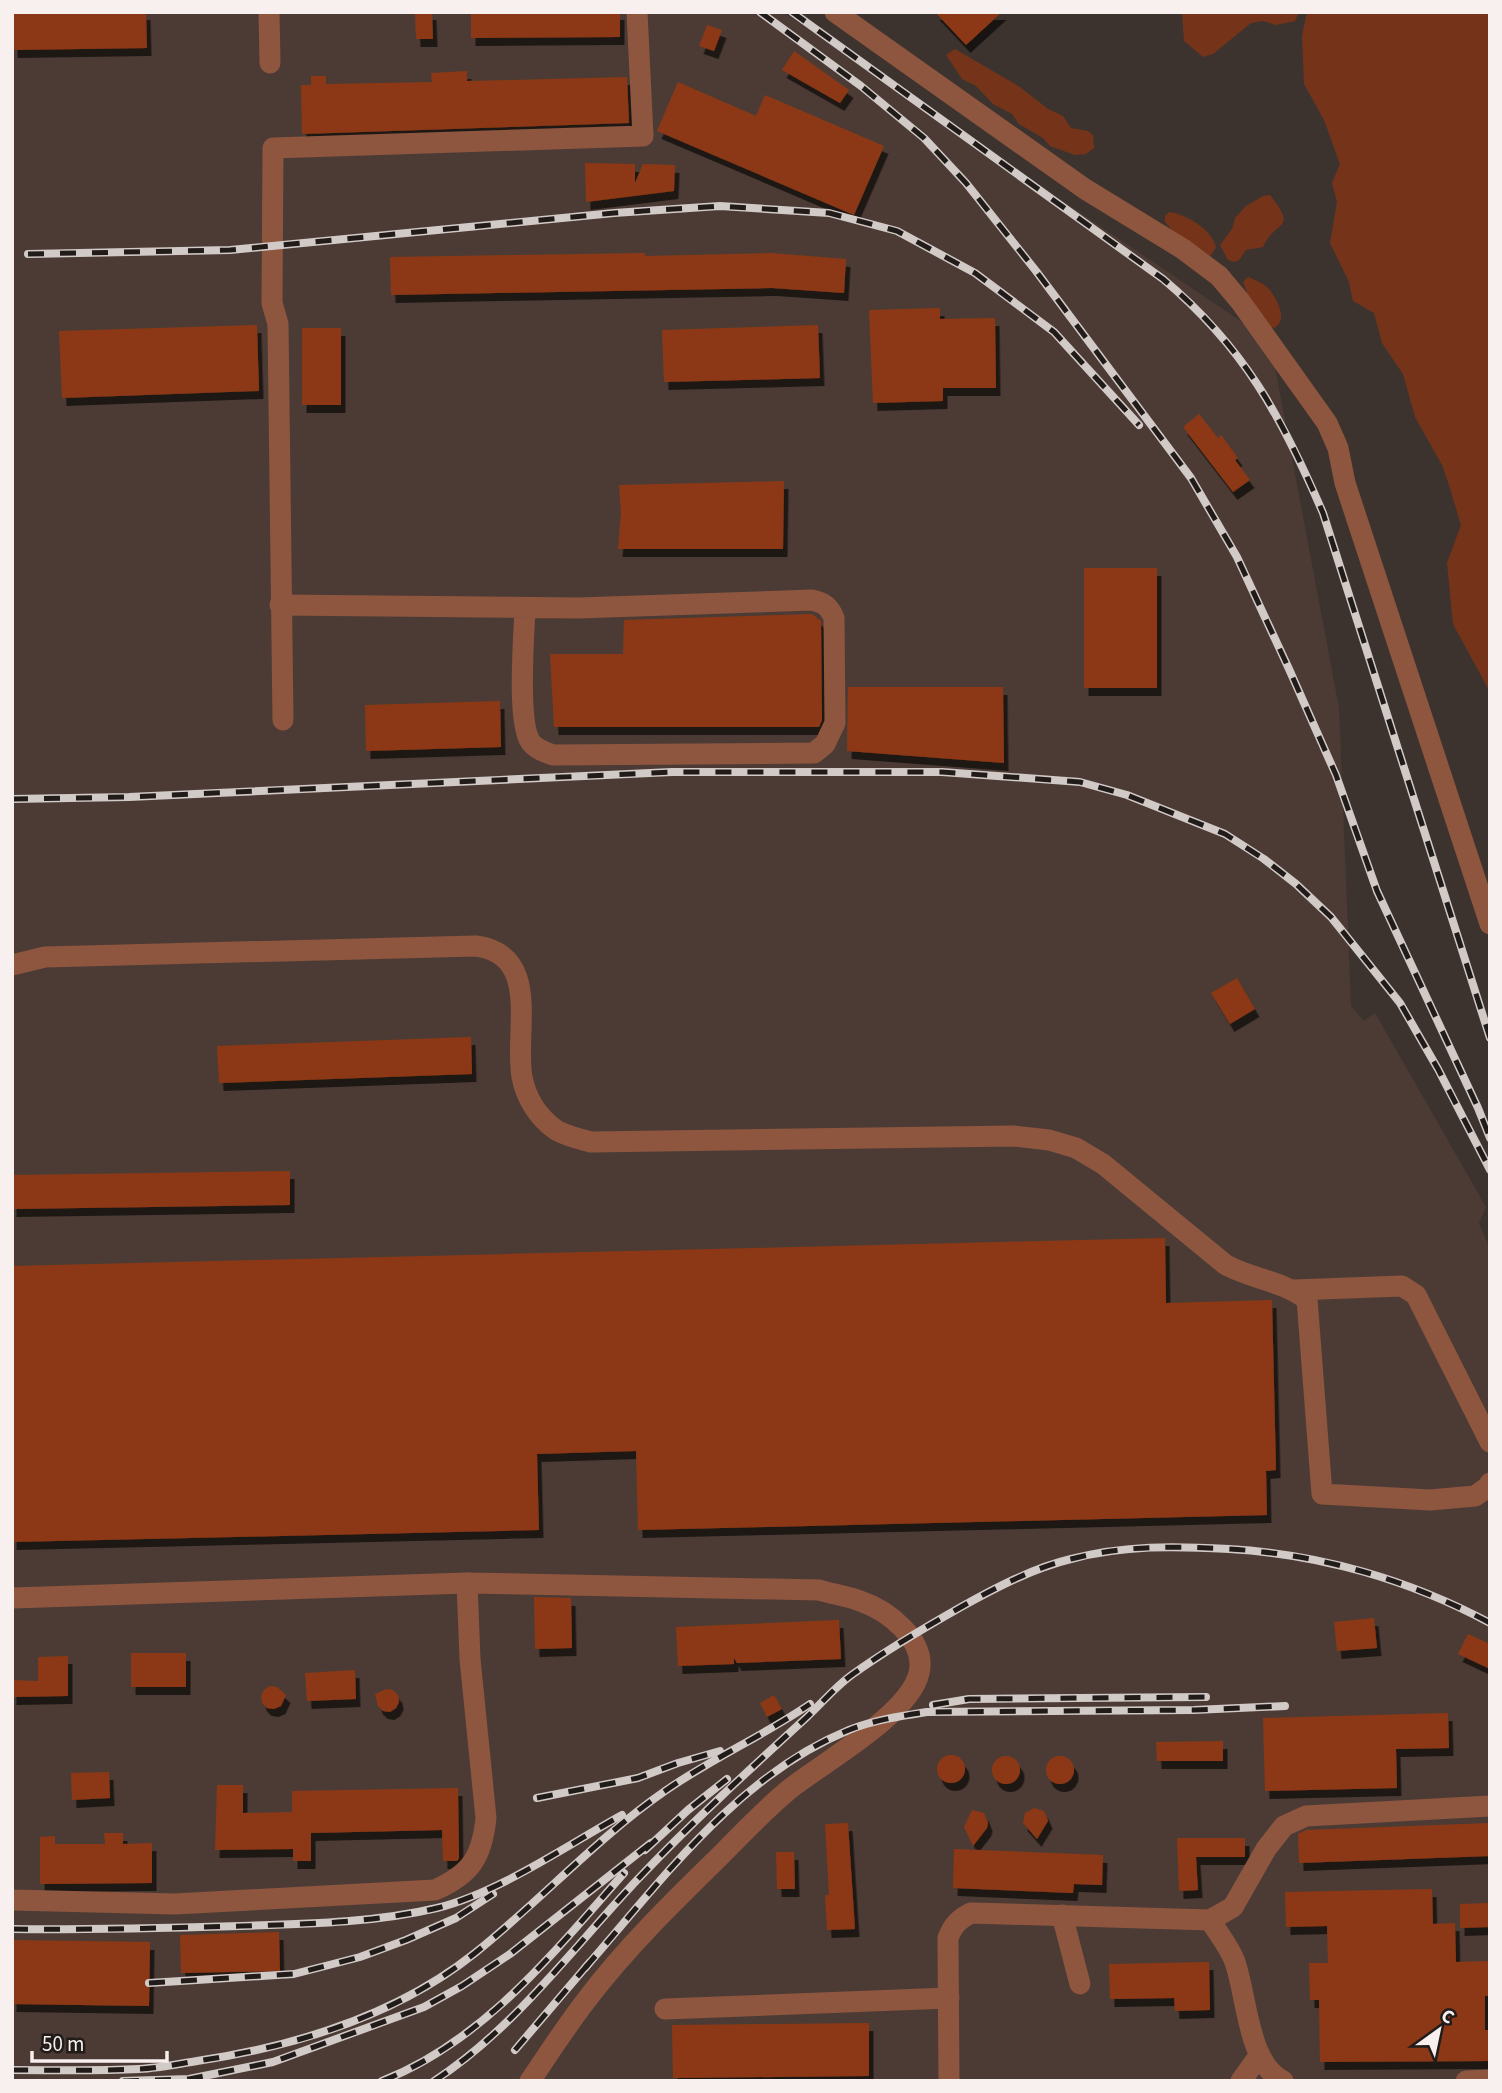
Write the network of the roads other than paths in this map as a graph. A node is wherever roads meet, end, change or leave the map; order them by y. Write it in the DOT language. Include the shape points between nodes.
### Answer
graph roads {
  1 [pos="268,12"];
  2 [pos="637,12"];
  3 [pos="835,12"];
  4 [pos="270,63"];
  5 [pos="280,606"];
  6 [pos="525,608"];
  7 [pos="283,720"];
  8 [pos="1490,924"];
  9 [pos="12,965"];
  10 [pos="1294,1290"];
  11 [pos="1490,1442"];
  12 [pos="1490,1483"];
  13 [pos="467,1583"];
  14 [pos="12,1598"];
  15 [pos="1490,1806"];
  16 [pos="12,1900"];
  17 [pos="1062,1915"];
  18 [pos="1210,1920"];
  19 [pos="1080,1984"];
  20 [pos="949,1998"];
  21 [pos="664,2009"];
  22 [pos="1259,2056"];
  23 [pos="1490,2080"];
  24 [pos="530,2081"];
  25 [pos="949,2081"];
  26 [pos="1241,2081"];
  27 [pos="1283,2081"];
  28 [pos="1466,2081"];
  1 -- 4 [label="lane"];
  2 -- 5 [label="lane" via="643,136 273,148"];
  3 -- 8 [label="lane" via="1085,189 1219,276 1278,353 1327,423 1338,448 1345,482"];
  5 -- 6 [label="lane"];
  5 -- 7 [label="lane"];
  6 -- 6 [label="lane" via="822,602 834,618 835,723 831,734 814,753 554,755 540,750 530,742 523,723"];
  9 -- 10 [label="lane" via="45,957 487,947 505,957 518,978 527,1096 541,1117 562,1133 591,1142 1014,1136 1049,1140 1076,1148 1103,1164 1226,1265"];
  10 -- 11 [label="lane" via="1402,1286 1416,1296"];
  10 -- 12 [label="lane" via="1307,1299 1322,1494 1430,1500 1475,1496"];
  13 -- 14 [label="lane"];
  13 -- 16 [label="lane" via="486,1818 477,1858 455,1881 435,1890 175,1905"];
  13 -- 24 [label="lane" via="819,1590 862,1601 887,1615 910,1636 920,1659 911,1692 886,1719 775,1801 617,1963"];
  15 -- 18 [label="lane" via="1306,1816 1284,1826 1233,1907"];
  17 -- 18 [label="lane"];
  17 -- 19 [label="lane"];
  17 -- 20 [label="lane" via="985,1912 960,1919 948,1938"];
  18 -- 22 [label="lane" via="1234,1960"];
  20 -- 21 [label="lane"];
  20 -- 25 [label="lane"];
  22 -- 26 [label="lane"];
  22 -- 27 [label="lane" via="1273,2076"];
  23 -- 28 [label="lane"];
}
